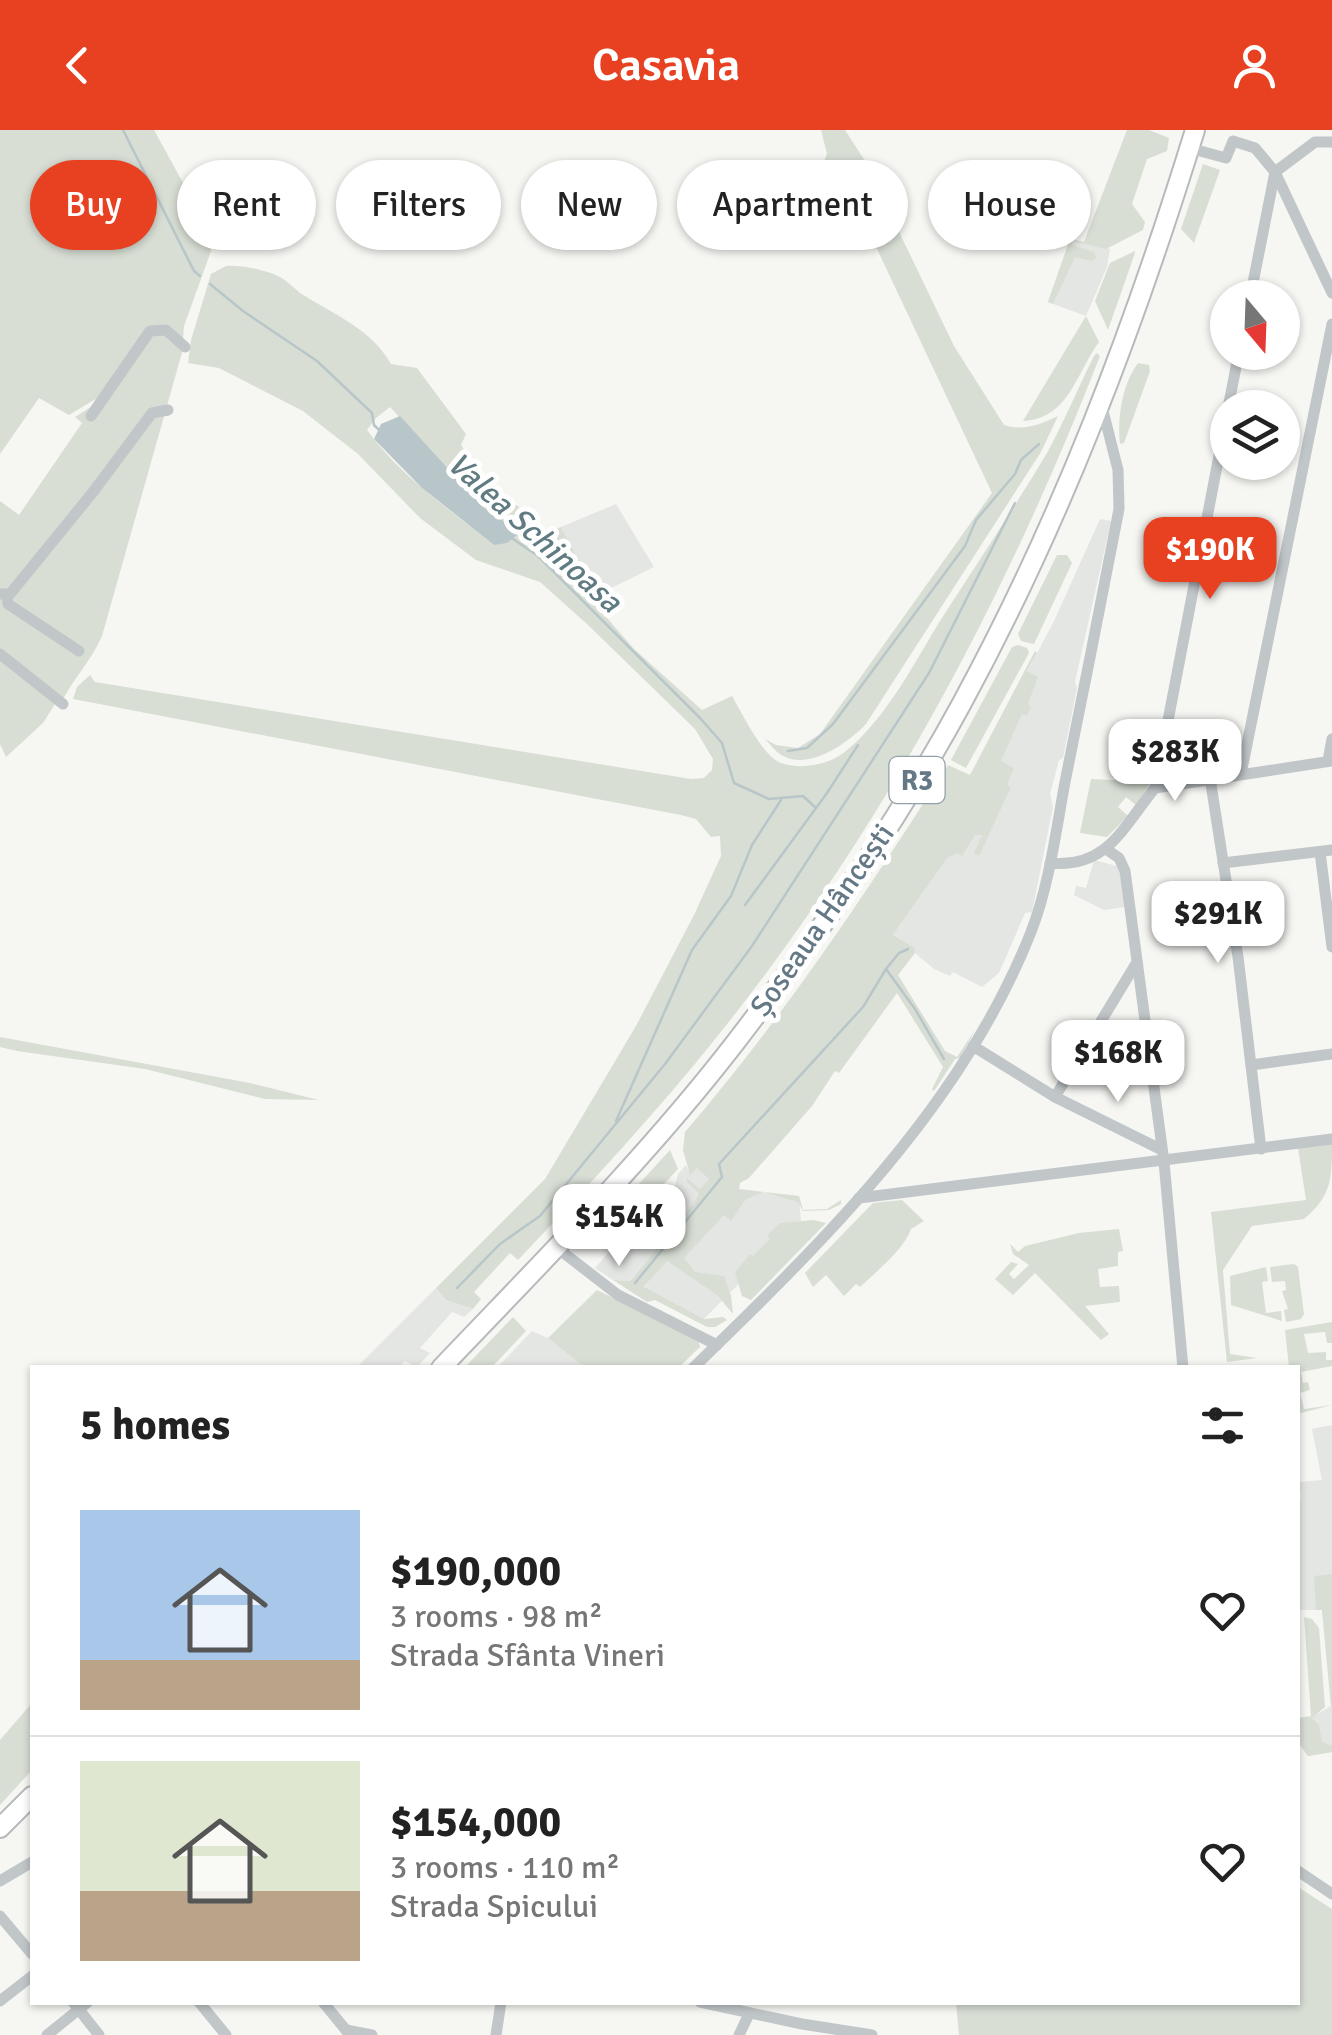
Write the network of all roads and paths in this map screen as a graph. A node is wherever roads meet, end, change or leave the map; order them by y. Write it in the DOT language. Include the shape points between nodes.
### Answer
graph roads {
  1 [pos="1192,139"];
  2 [pos="1332,142"];
  3 [pos="1274,172"];
  4 [pos="1253,280"];
  5 [pos="1332,293"];
  6 [pos="1332,324"];
  7 [pos="185,347"];
  8 [pos="1101,403"];
  9 [pos="168,410"];
  10 [pos="90,416"];
  11 [pos="1214,480"];
  12 [pos="3,595"];
  13 [pos="79,651"];
  14 [pos="0,654"];
  15 [pos="64,704"];
  16 [pos="1332,739"];
  17 [pos="1330,761"];
  18 [pos="1240,774"];
  19 [pos="1210,778"];
  20 [pos="1155,788"];
  21 [pos="1106,849"];
  22 [pos="1326,851"];
  23 [pos="1223,862"];
  24 [pos="1050,863"];
  25 [pos="1332,947"];
  26 [pos="1137,962"];
  27 [pos="973,1046"];
  28 [pos="1332,1054"];
  29 [pos="1251,1065"];
  30 [pos="1056,1098"];
  31 [pos="1332,1140"];
  32 [pos="1261,1148"];
  33 [pos="1163,1156"];
  34 [pos="859,1198"];
  35 [pos="556,1247"];
  36 [pos="717,1345"];
  37 [pos="444,1365"];
  38 [pos="697,1365"];
  39 [pos="1183,1365"];
  40 [pos="30,1798"];
  41 [pos="3,1827"];
  42 [pos="30,1863"];
  43 [pos="1300,1872"];
  44 [pos="0,1881"];
  45 [pos="1332,1894"];
  46 [pos="0,1916"];
  47 [pos="30,1952"];
  48 [pos="30,1978"];
  49 [pos="0,2001"];
  50 [pos="80,2005"];
  51 [pos="201,2005"];
  52 [pos="325,2005"];
  53 [pos="501,2005"];
  54 [pos="712,2005"];
  55 [pos="749,2014"];
  56 [pos="348,2033"];
  57 [pos="47,2035"];
  58 [pos="99,2035"];
  59 [pos="226,2035"];
  60 [pos="372,2035"];
  61 [pos="496,2035"];
  62 [pos="739,2035"];
  63 [pos="872,2035"];
  1 -- 3 [label="street" via="1226,158 1232,140 1255,148"];
  1 -- 8 [label="highway, Șoseaua Hâncești / R3"];
  2 -- 3 [label="street" via="1315,142"];
  3 -- 4 [label="street"];
  3 -- 5 [label="street"];
  6 -- 18 [label="street"];
  7 -- 10 [label="street" via="166,330 148,333"];
  8 -- 24 [label="street" via="1120,498"];
  8 -- 35 [label="highway, Șoseaua Hâncești / R3" via="996,637 864,863 704,1083"];
  9 -- 12 [label="street" via="152,413"];
  11 -- 20 [label="street"];
  12 -- 13 [label="street"];
  14 -- 15 [label="street"];
  16 -- 17 [label="street"];
  17 -- 18 [label="street"];
  18 -- 19 [label="street"];
  19 -- 20 [label="street"];
  19 -- 23 [label="street"];
  20 -- 21 [label="street"];
  21 -- 24 [label="street" via="1081,863"];
  21 -- 26 [label="street" via="1126,871"];
  22 -- 23 [label="street"];
  22 -- 25 [label="street"];
  23 -- 29 [label="street"];
  24 -- 27 [label="street" via="1030,934"];
  26 -- 30 [label="street"];
  26 -- 33 [label="street"];
  27 -- 30 [label="street"];
  27 -- 34 [label="street"];
  28 -- 29 [label="street"];
  29 -- 32 [label="street"];
  30 -- 33 [label="street"];
  31 -- 32 [label="street"];
  32 -- 33 [label="street"];
  33 -- 34 [label="street"];
  33 -- 39 [label="street"];
  34 -- 36 [label="street"];
  35 -- 36 [label="street" via="618,1295"];
  35 -- 37 [label="highway, Șoseaua Hâncești / R3"];
  36 -- 38 [label="street"];
  40 -- 41 [label="highway"];
  42 -- 44 [label="street"];
  43 -- 45 [label="street"];
  46 -- 47 [label="street"];
  48 -- 49 [label="street"];
  50 -- 57 [label="street"];
  50 -- 58 [label="street"];
  51 -- 59 [label="street"];
  52 -- 56 [label="street"];
  53 -- 61 [label="street"];
  54 -- 55 [label="street"];
  55 -- 62 [label="street"];
  55 -- 63 [label="street"];
  56 -- 60 [label="street"];
}
